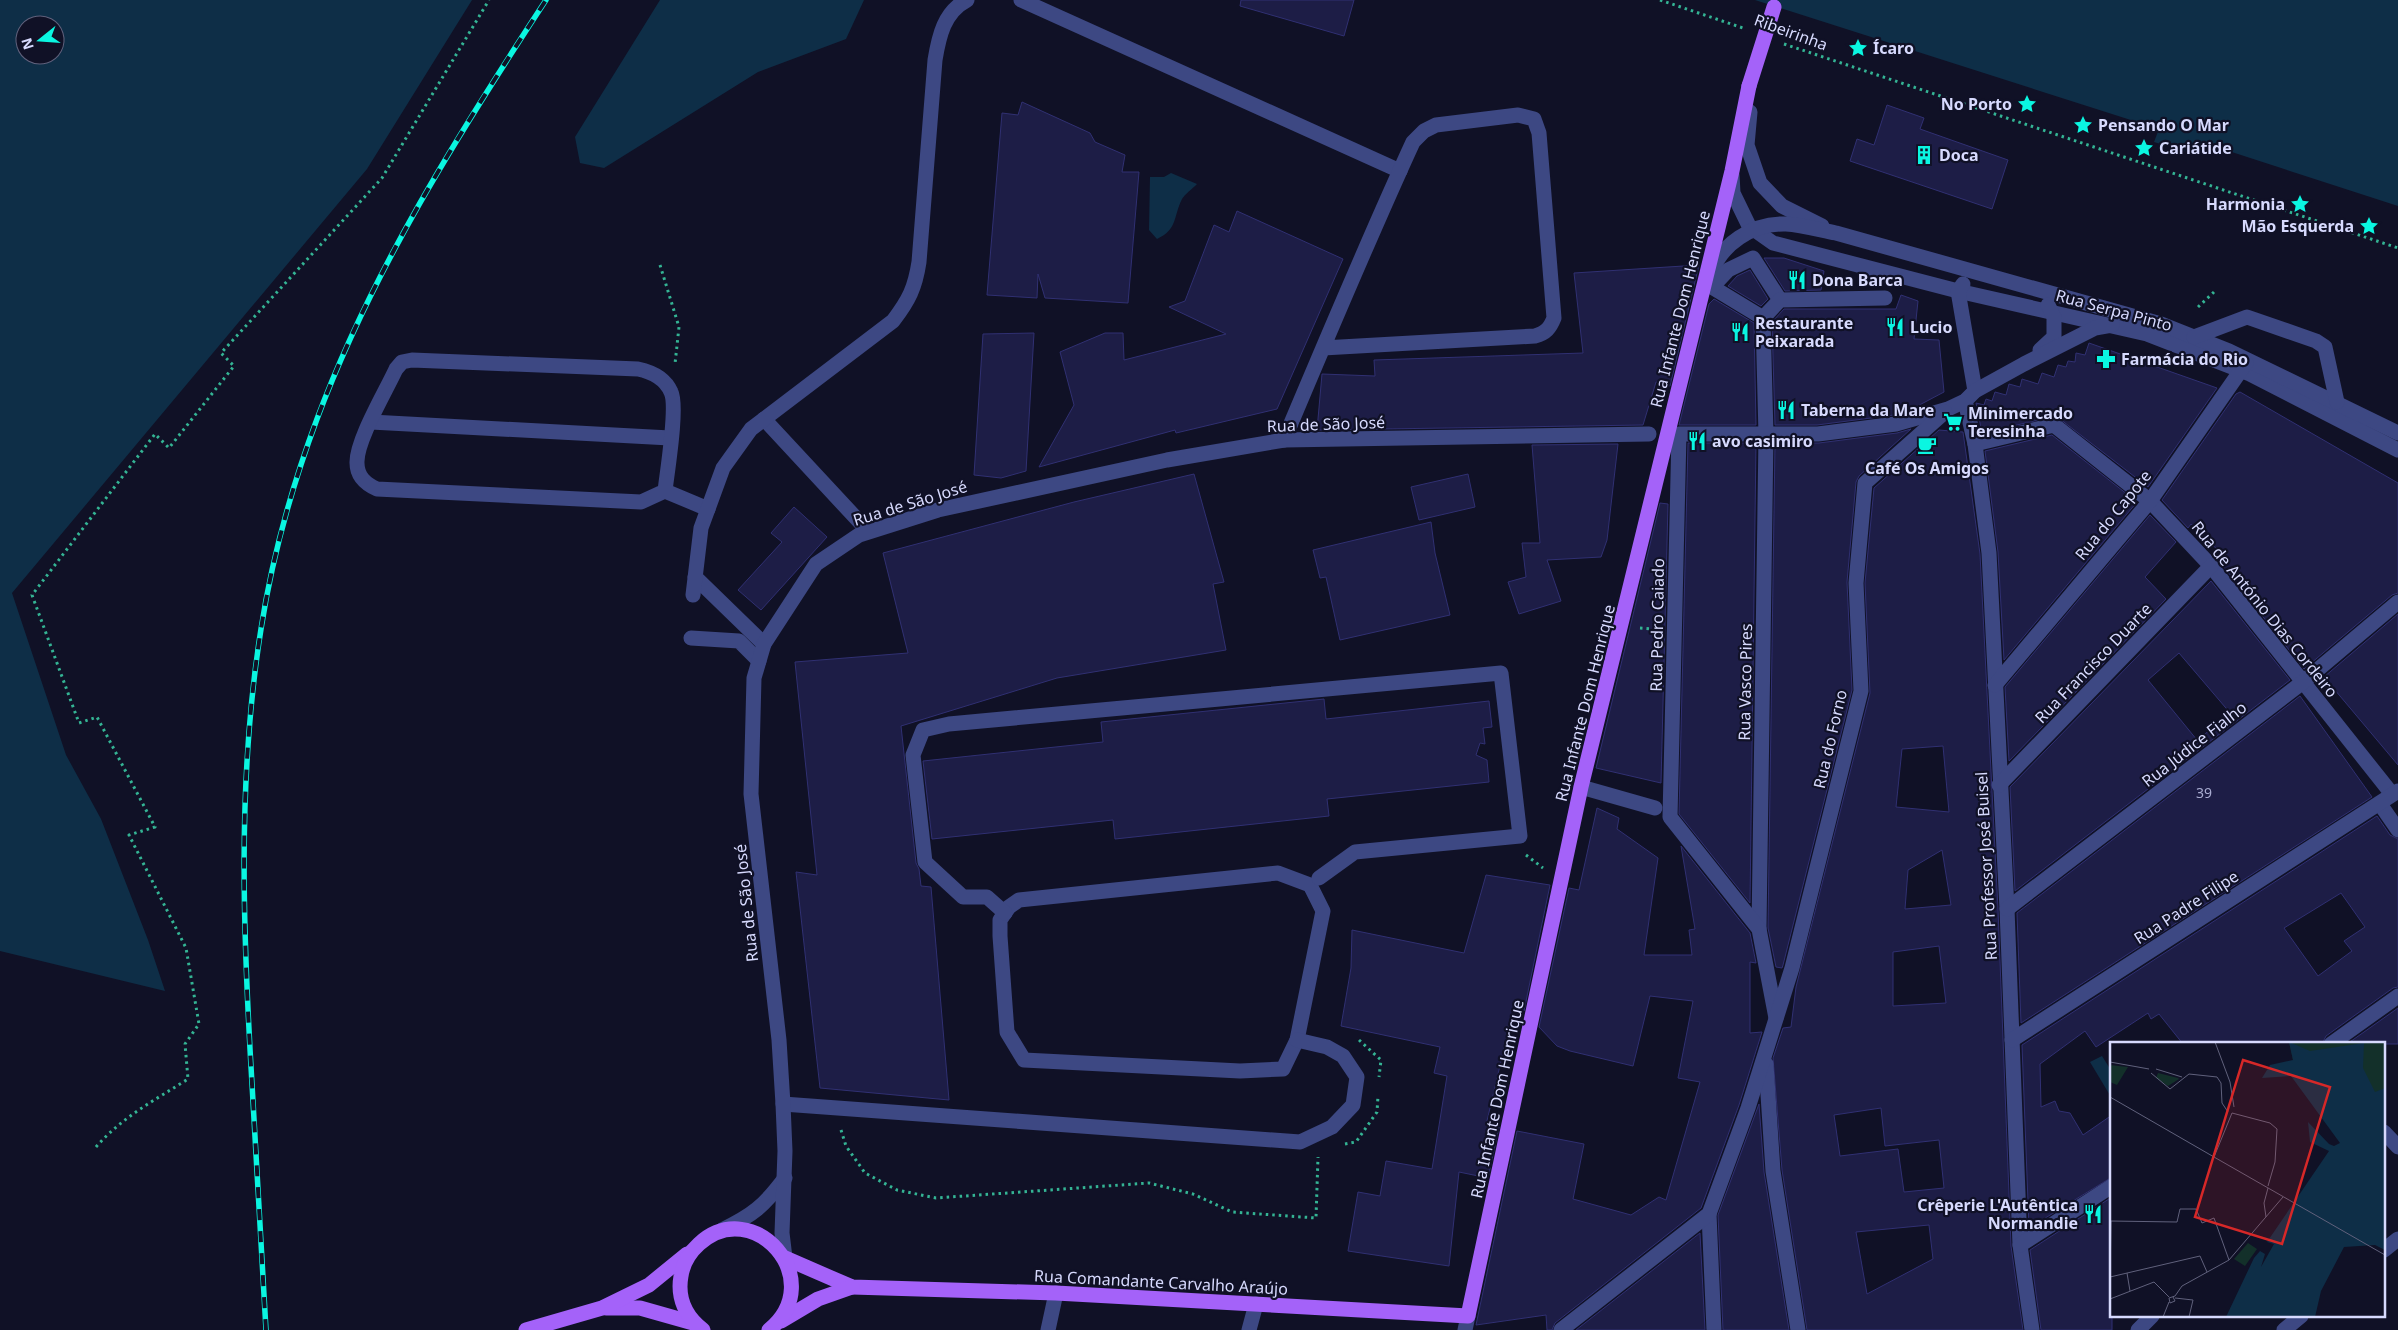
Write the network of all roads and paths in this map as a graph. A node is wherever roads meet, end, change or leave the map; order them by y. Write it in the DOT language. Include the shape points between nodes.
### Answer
graph roads {
  1 [pos="489,0"];
  2 [pos="967,0"];
  3 [pos="1021,0"];
  4 [pos="1660,0"];
  5 [pos="1774,4"];
  6 [pos="1754,32"];
  7 [pos="1779,42"];
  8 [pos="1752,87"];
  9 [pos="1400,171"];
  10 [pos="1732,172"];
  11 [pos="1755,230"];
  12 [pos="1836,234"];
  13 [pos="2398,248"];
  14 [pos="660,265"];
  15 [pos="1995,278"];
  16 [pos="1709,285"];
  17 [pos="2026,287"];
  18 [pos="1958,291"];
  19 [pos="2214,292"];
  20 [pos="1885,298"];
  21 [pos="1700,300"];
  22 [pos="1780,300"];
  23 [pos="2198,307"];
  24 [pos="2051,311"];
  25 [pos="1763,318"];
  26 [pos="2112,325"];
  27 [pos="2194,337"];
  28 [pos="1323,348"];
  29 [pos="2024,364"];
  30 [pos="675,365"];
  31 [pos="2244,365"];
  32 [pos="1970,396"];
  33 [pos="2337,402"];
  34 [pos="1948,409"];
  35 [pos="764,419"];
  36 [pos="371,422"];
  37 [pos="2398,433"];
  38 [pos="1649,434"];
  39 [pos="1766,435"];
  40 [pos="670,438"];
  41 [pos="1284,440"];
  42 [pos="1975,444"];
  43 [pos="2398,450"];
  44 [pos="665,492"];
  45 [pos="2150,501"];
  46 [pos="708,509"];
  47 [pos="868,531"];
  48 [pos="2211,566"];
  49 [pos="695,577"];
  50 [pos="693,595"];
  51 [pos="2398,602"];
  52 [pos="1621,626"];
  53 [pos="1674,631"];
  54 [pos="691,638"];
  55 [pos="764,644"];
  56 [pos="759,661"];
  57 [pos="2303,682"];
  58 [pos="1995,685"];
  59 [pos="1999,785"];
  60 [pos="1582,787"];
  61 [pos="2395,792"];
  62 [pos="2380,804"];
  63 [pos="1655,808"];
  64 [pos="2398,830"];
  65 [pos="1502,838"];
  66 [pos="1319,878"];
  67 [pos="1561,881"];
  68 [pos="2007,909"];
  69 [pos="1005,913"];
  70 [pos="1759,929"];
  71 [pos="2398,996"];
  72 [pos="1776,1018"];
  73 [pos="1297,1040"];
  74 [pos="2012,1040"];
  75 [pos="2334,1042"];
  76 [pos="1766,1050"];
  77 [pos="783,1104"];
  78 [pos="2386,1134"];
  79 [pos="96,1146"];
  80 [pos="2398,1148"];
  81 [pos="785,1178"];
  82 [pos="2110,1187"];
  83 [pos="1709,1214"];
  84 [pos="722,1230"];
  85 [pos="2020,1245"];
  86 [pos="691,1251"];
  87 [pos="785,1258"];
  88 [pos="852,1287"];
  89 [pos="1056,1294"];
  90 [pos="1256,1304"];
  91 [pos="602,1308"];
  92 [pos="2150,1318"];
  93 [pos="2299,1318"];
  94 [pos="1468,1326"];
  95 [pos="774,1327"];
  96 [pos="697,1328"];
  97 [pos="526,1330"];
  98 [pos="1048,1330"];
  99 [pos="1249,1330"];
  100 [pos="1561,1330"];
  101 [pos="1714,1330"];
  102 [pos="1798,1330"];
  103 [pos="2032,1330"];
  104 [pos="2138,1330"];
  105 [pos="2284,1330"];
  1 -- 79 [label="path" via="382,178 221,353 234,366 169,448 155,434 32,594 78,724 97,717 155,827 130,835 186,948 198,1024 185,1044 188,1079 112,1128"];
  2 -- 35 [label="street" via="946,19 940,34 935,60 920,262 909,301 894,321"];
  3 -- 9 [label="street"];
  4 -- 6 [label="path, Ribeirinha"];
  5 -- 8 [label="main road, Rua Infante Dom Henrique, bridge"];
  7 -- 13 [label="path, Ribeirinha"];
  8 -- 10 [label="main road, Rua Infante Dom Henrique"];
  8 -- 12 [label="street" via="1747,145 1760,183 1782,206"];
  9 -- 28 [label="street"];
  9 -- 28 [label="street" via="1413,142 1424,130 1436,125 1518,115 1534,119 1539,133 1554,318 1544,333 1535,336"];
  10 -- 11 [label="street, Rua Serpa Pinto" via="1733,194 1748,226"];
  10 -- 21 [label="main road, Rua Infante Dom Henrique"];
  11 -- 12 [label="street" via="1786,224"];
  11 -- 16 [label="street" via="1747,232 1725,249 1714,264"];
  11 -- 18 [label="street, Rua Serpa Pinto" via="1772,243"];
  12 -- 15 [label="street, Rua Serpa Pinto"];
  14 -- 30 [label="path" via="679,327"];
  15 -- 17 [label="street, Rua Serpa Pinto"];
  15 -- 18 [label="street" via="1973,279"];
  16 -- 21 [label="street"];
  16 -- 22 [label="street" via="1728,270 1753,258"];
  16 -- 25 [label="street"];
  17 -- 24 [label="street" via="2046,301"];
  17 -- 27 [label="street, Rua Serpa Pinto" via="2161,324"];
  18 -- 24 [label="street, Rua Serpa Pinto"];
  18 -- 32 [label="street, Rua Professor José Buisel"];
  19 -- 23 [label="path"];
  20 -- 22 [label="street"];
  21 -- 52 [label="main road, Rua Infante Dom Henrique"];
  22 -- 25 [label="street"];
  24 -- 26 [label="street, Rua Serpa Pinto"];
  24 -- 29 [label="street" via="2054,337"];
  25 -- 39 [label="street, Rua Vasco Pires"];
  26 -- 29 [label="street" via="2095,328"];
  26 -- 31 [label="street, Rua Serpa Pinto"];
  27 -- 31 [label="street, Rua Serpa Pinto"];
  27 -- 33 [label="street" via="2247,318 2316,341 2325,347"];
  28 -- 41 [label="street"];
  29 -- 32 [label="street"];
  31 -- 33 [label="street, Rua Serpa Pinto"];
  31 -- 43 [label="street, Rua Serpa Pinto"];
  31 -- 45 [label="street, Rua do Capote"];
  32 -- 34 [label="street"];
  32 -- 42 [label="street, Rua Professor José Buisel"];
  33 -- 37 [label="street, Rua Serpa Pinto"];
  34 -- 39 [label="street" via="1896,424 1818,434"];
  34 -- 72 [label="street, Rua do Forno" via="1864,483 1856,583 1861,691 1792,968"];
  35 -- 46 [label="street" via="751,429 723,468"];
  35 -- 47 [label="street"];
  36 -- 40 [label="street"];
  36 -- 40 [label="street" via="396,369 402,362 412,360 638,369 661,378 672,393"];
  36 -- 44 [label="street" via="356,464 359,476 377,489 641,502"];
  38 -- 41 [label="street, Rua de São José"];
  39 -- 53 [label="street, Rua Pedro Caiado" via="1679,434"];
  39 -- 70 [label="street, Rua Vasco Pires"];
  40 -- 44 [label="street"];
  41 -- 47 [label="street, Rua de São José" via="1167,460 961,505"];
  42 -- 45 [label="street, Rua de António Dias Cordeiro" via="2054,425"];
  42 -- 58 [label="street, Rua Professor José Buisel" via="1990,553"];
  44 -- 46 [label="street"];
  45 -- 48 [label="street, Rua de António Dias Cordeiro"];
  45 -- 58 [label="street, Rua do Capote"];
  46 -- 49 [label="street" via="701,528"];
  47 -- 55 [label="street, Rua de São José" via="816,564"];
  48 -- 57 [label="street, Rua de António Dias Cordeiro"];
  48 -- 59 [label="street, Rua Francisco Duarte"];
  49 -- 50 [label="street"];
  49 -- 55 [label="street"];
  51 -- 57 [label="street, Rua Júdice Fialho"];
  52 -- 53 [label="path"];
  52 -- 60 [label="main road, Rua Infante Dom Henrique"];
  53 -- 70 [label="street, Rua Pedro Caiado" via="1670,817"];
  54 -- 56 [label="street" via="739,641"];
  55 -- 56 [label="street, Rua de São José"];
  56 -- 77 [label="street, Rua de São José" via="754,678 751,794 779,1040"];
  57 -- 61 [label="street, Rua de António Dias Cordeiro"];
  57 -- 68 [label="street, Rua Júdice Fialho"];
  58 -- 59 [label="street, Rua Professor José Buisel"];
  59 -- 68 [label="street, Rua Professor José Buisel"];
  60 -- 63 [label="street"];
  60 -- 67 [label="main road, Rua Infante Dom Henrique"];
  61 -- 62 [label="street, Rua de António Dias Cordeiro"];
  62 -- 64 [label="street"];
  62 -- 74 [label="street, Rua Padre Filipe"];
  65 -- 66 [label="street" via="1354,852"];
  65 -- 67 [label="path"];
  65 -- 69 [label="street" via="1520,836 1501,674 949,724 923,730 913,755 925,862 963,897 987,897"];
  67 -- 94 [label="main road, Rua Infante Dom Henrique"];
  68 -- 74 [label="street, Rua Professor José Buisel"];
  69 -- 73 [label="street" via="1000,920 1000,936 1007,1032 1024,1060 1240,1071 1283,1069"];
  69 -- 73 [label="street" via="1019,900 1278,873 1310,885 1322,911"];
  70 -- 72 [label="street, Rua Vasco Pires"];
  71 -- 75 [label="street"];
  72 -- 76 [label="street, Rua do Forno"];
  73 -- 77 [label="street" via="1327,1047 1343,1056 1357,1077 1353,1105 1332,1127 1300,1142"];
  74 -- 85 [label="street, Rua Professor José Buisel"];
  76 -- 83 [label="street, Rua do Forno"];
  76 -- 102 [label="street" via="1766,1095 1773,1170"];
  77 -- 81 [label="street, Rua de São José"];
  78 -- 80 [label="street"];
  81 -- 84 [label="street" via="749,1217"];
  81 -- 87 [label="street, Rua de São José" via="782,1233"];
  82 -- 85 [label="street"];
  83 -- 100 [label="street"];
  83 -- 101 [label="street"];
  84 -- 86 [label="main road" via="704,1238"];
  84 -- 87 [label="main road" via="740,1229 758,1234 774,1244"];
  85 -- 103 [label="street, Rua Professor José Buisel"];
  86 -- 91 [label="main road" via="649,1285"];
  86 -- 96 [label="main road" via="682,1268 679,1287 683,1306"];
  87 -- 88 [label="main road"];
  87 -- 95 [label="main road" via="792,1286 789,1305"];
  88 -- 89 [label="main road, Rua Comandante Carvalho Araújo"];
  88 -- 95 [label="main road" via="816,1300"];
  89 -- 90 [label="main road, Rua Comandante Carvalho Araújo"];
  89 -- 98 [label="street"];
  90 -- 94 [label="main road, Rua Comandante Carvalho Araújo"];
  90 -- 99 [label="street"];
  91 -- 96 [label="main road" via="640,1308"];
  91 -- 97 [label="main road"];
  92 -- 104 [label="street"];
  93 -- 105 [label="street"];
}
